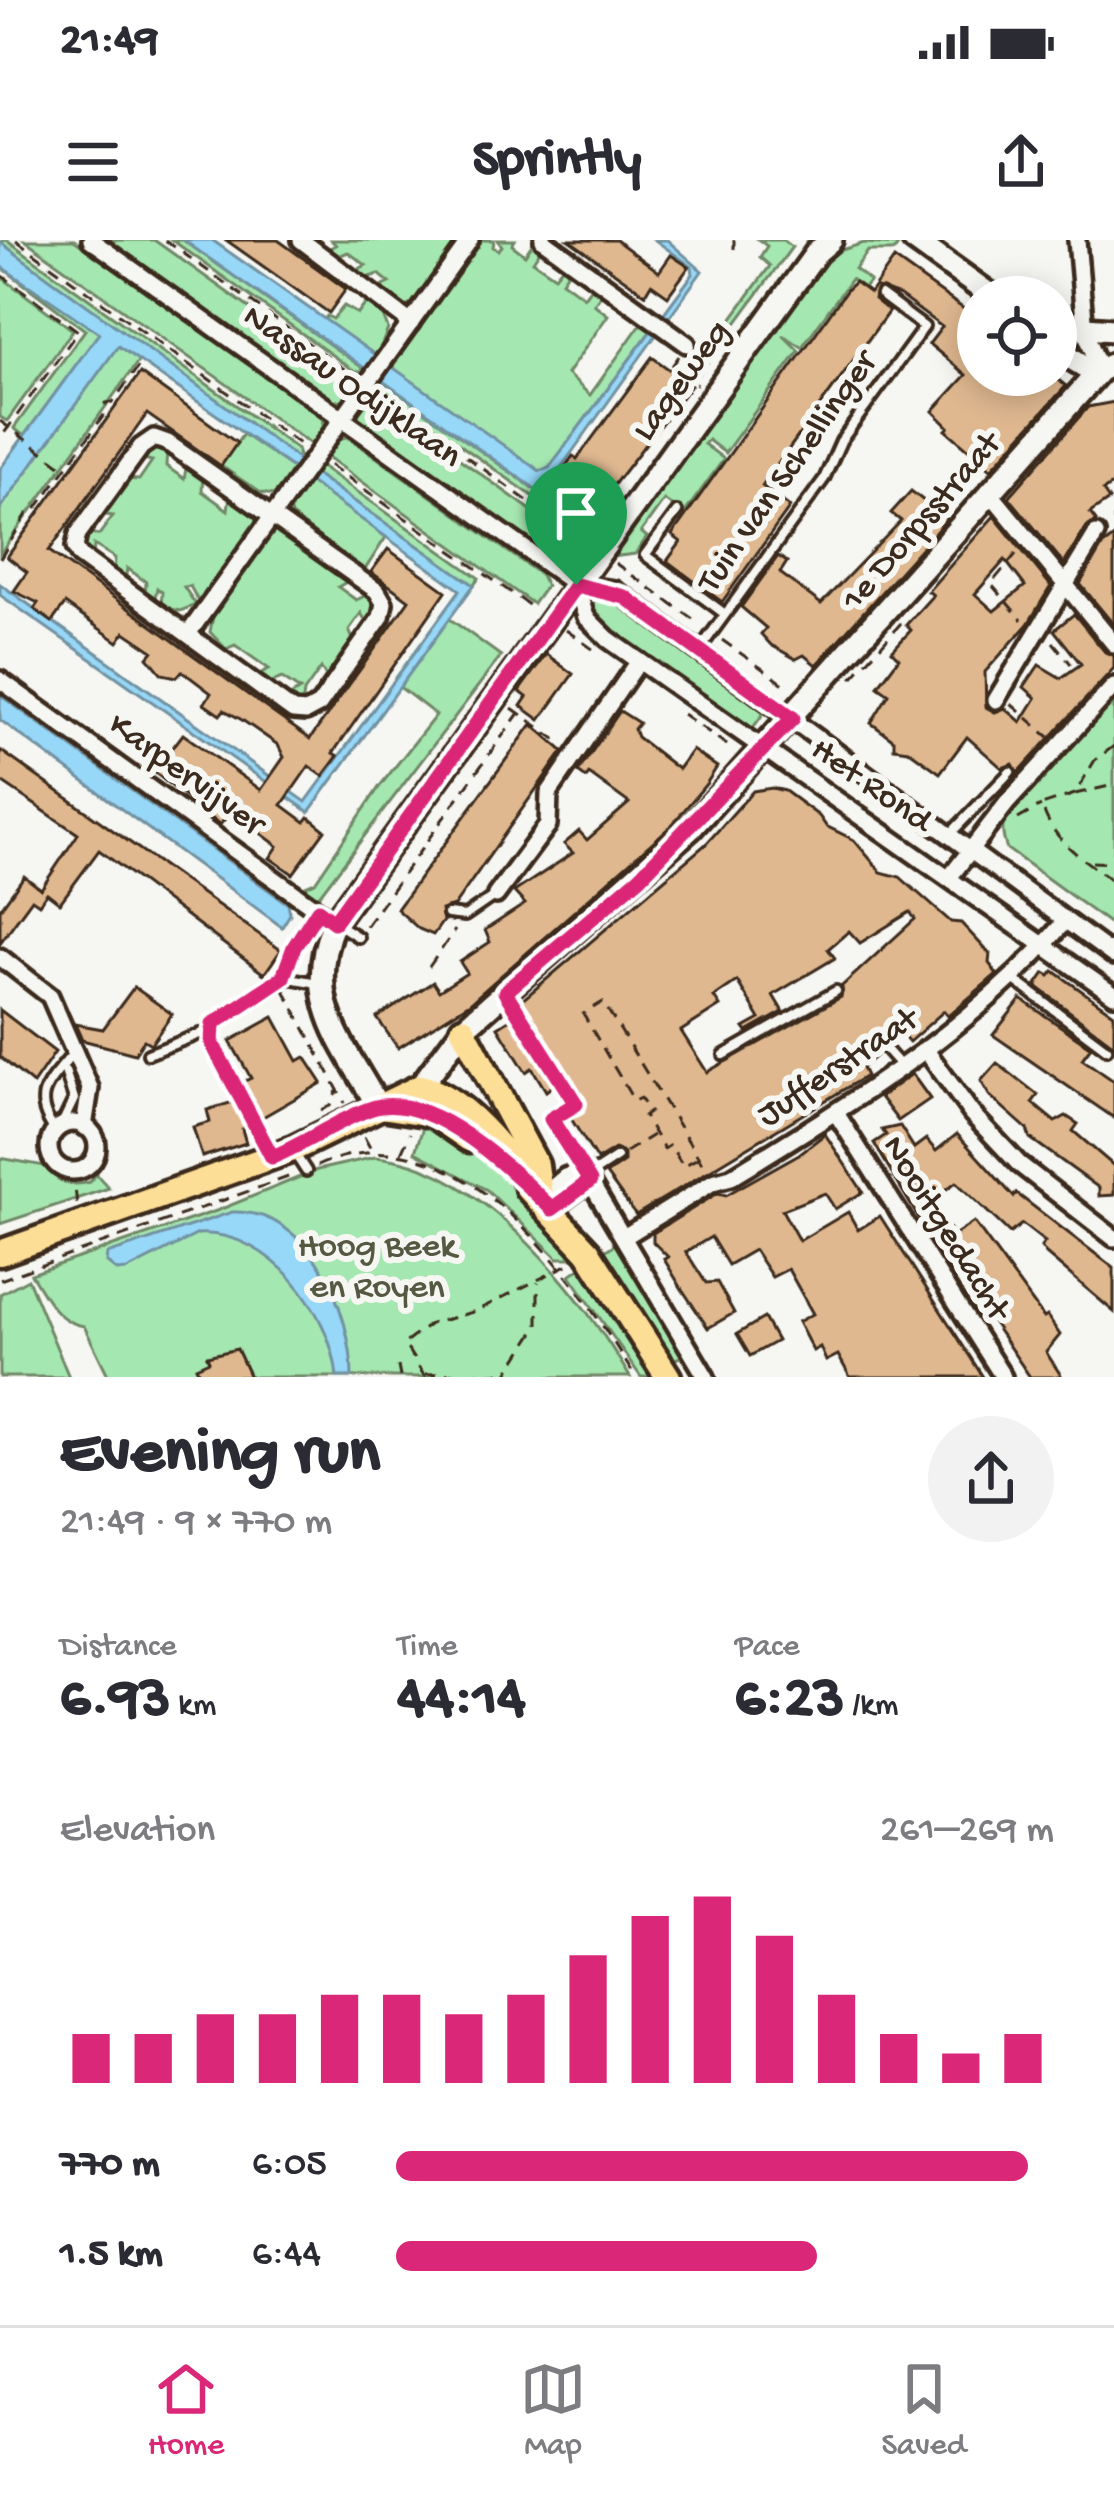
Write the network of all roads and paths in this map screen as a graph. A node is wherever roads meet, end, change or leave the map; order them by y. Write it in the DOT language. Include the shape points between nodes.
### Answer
graph roads {
  1 [pos="16,240"];
  2 [pos="91,240"];
  3 [pos="301,240"];
  4 [pos="470,240"];
  5 [pos="543,240"];
  6 [pos="734,240"];
  7 [pos="831,240"];
  8 [pos="914,240"];
  9 [pos="1077,240"];
  10 [pos="734,249"];
  11 [pos="0,274"];
  12 [pos="963,276"];
  13 [pos="881,295"];
  14 [pos="411,322"];
  15 [pos="1077,330"];
  16 [pos="1114,330"];
  17 [pos="1085,331"];
  18 [pos="688,344"];
  19 [pos="1077,362"];
  20 [pos="138,367"];
  21 [pos="1107,367"];
  22 [pos="699,386"];
  23 [pos="342,418"];
  24 [pos="0,421"];
  25 [pos="9,428"];
  26 [pos="0,440"];
  27 [pos="312,460"];
  28 [pos="65,468"];
  29 [pos="992,495"];
  30 [pos="677,512"];
  31 [pos="273,516"];
  32 [pos="1096,534"];
  33 [pos="1028,539"];
  34 [pos="600,553"];
  35 [pos="0,559"];
  36 [pos="576,585"];
  37 [pos="1066,585"];
  38 [pos="725,614"];
  39 [pos="543,615"];
  40 [pos="1038,631"];
  41 [pos="712,632"];
  42 [pos="188,634"];
  43 [pos="1114,644"];
  44 [pos="699,650"];
  45 [pos="597,653"];
  46 [pos="639,661"];
  47 [pos="1071,664"];
  48 [pos="0,680"];
  49 [pos="1114,686"];
  50 [pos="495,695"];
  51 [pos="998,697"];
  52 [pos="520,713"];
  53 [pos="682,713"];
  54 [pos="800,714"];
  55 [pos="1059,746"];
  56 [pos="1114,746"];
  57 [pos="574,752"];
  58 [pos="758,757"];
  59 [pos="1010,772"];
  60 [pos="1114,785"];
  61 [pos="1076,794"];
  62 [pos="1042,805"];
  63 [pos="1014,820"];
  64 [pos="960,841"];
  65 [pos="1088,862"];
  66 [pos="1114,863"];
  67 [pos="950,878"];
  68 [pos="1114,882"];
  69 [pos="496,895"];
  70 [pos="448,914"];
  71 [pos="326,916"];
  72 [pos="1064,921"];
  73 [pos="358,937"];
  74 [pos="1044,946"];
  75 [pos="1114,956"];
  76 [pos="0,958"];
  77 [pos="283,977"];
  78 [pos="1012,978"];
  79 [pos="319,983"];
  80 [pos="836,991"];
  81 [pos="505,992"];
  82 [pos="1114,995"];
  83 [pos="463,1029"];
  84 [pos="210,1030"];
  85 [pos="885,1048"];
  86 [pos="925,1049"];
  87 [pos="1107,1049"];
  88 [pos="75,1051"];
  89 [pos="148,1054"];
  90 [pos="724,1055"];
  91 [pos="902,1068"];
  92 [pos="65,1071"];
  93 [pos="420,1087"];
  94 [pos="338,1089"];
  95 [pos="663,1104"];
  96 [pos="378,1106"];
  97 [pos="650,1112"];
  98 [pos="836,1113"];
  99 [pos="84,1127"];
  100 [pos="58,1129"];
  101 [pos="655,1134"];
  102 [pos="617,1157"];
  103 [pos="290,1159"];
  104 [pos="73,1171"];
  105 [pos="586,1176"];
  106 [pos="546,1203"];
  107 [pos="78,1210"];
  108 [pos="624,1237"];
  109 [pos="1114,1238"];
  110 [pos="0,1253"];
  111 [pos="562,1269"];
  112 [pos="0,1280"];
  113 [pos="537,1281"];
  114 [pos="398,1366"];
  115 [pos="511,1375"];
  116 [pos="424,1376"];
  117 [pos="400,1377"];
  118 [pos="635,1377"];
  119 [pos="668,1377"];
  120 [pos="706,1377"];
  121 [pos="1003,1377"];
  1 -- 27 [label="path"];
  2 -- 23 [label="street, Nassau Odijklaan"];
  3 -- 14 [label="street"];
  4 -- 14 [label="street"];
  5 -- 18 [label="street"];
  6 -- 10 [label="path"];
  7 -- 34 [label="main road, Lageweg"];
  8 -- 12 [label="main road"];
  9 -- 17 [label="street"];
  11 -- 25 [label="path" via="78,332"];
  13 -- 38 [label="lane, Tuin van Schellinger" via="924,327"];
  14 -- 23 [label="street"];
  15 -- 17 [label="main road"];
  16 -- 17 [label="main road"];
  17 -- 21 [label="street"];
  18 -- 22 [label="path" via="672,366"];
  19 -- 21 [label="main road"];
  20 -- 28 [label="path"];
  21 -- 29 [label="main road, 1e Dorpsstraat"];
  23 -- 27 [label="street"];
  23 -- 36 [label="street, Nassau Odijklaan"];
  24 -- 25 [label="path"];
  25 -- 26 [label="path"];
  25 -- 28 [label="path"];
  27 -- 31 [label="street"];
  27 -- 39 [label="path"];
  28 -- 35 [label="path"];
  29 -- 33 [label="street"];
  29 -- 54 [label="main road, 1e Dorpsstraat"];
  30 -- 38 [label="lane" via="645,555"];
  31 -- 42 [label="street"];
  31 -- 42 [label="street" via="384,603 319,706 293,711"];
  31 -- 42 [label="street" via="154,438 78,534 80,556"];
  32 -- 37 [label="street"];
  33 -- 37 [label="street"];
  33 -- 40 [label="path" via="991,584"];
  34 -- 36 [label="main road, Lageweg"];
  34 -- 41 [label="path"];
  36 -- 39 [label="main road, Lageweg"];
  36 -- 44 [label="street, Het Rond" via="614,590"];
  36 -- 46 [label="street, Het Rond" via="586,617"];
  37 -- 40 [label="street"];
  37 -- 43 [label="street"];
  38 -- 41 [label="lane, Tuin van Schellinger"];
  39 -- 45 [label="path"];
  39 -- 50 [label="main road, Lageweg"];
  40 -- 47 [label="path"];
  40 -- 51 [label="street"];
  41 -- 44 [label="lane, Tuin van Schellinger"];
  41 -- 54 [label="path"];
  44 -- 54 [label="street, Het Rond"];
  46 -- 57 [label="street"];
  46 -- 58 [label="street, Het Rond"];
  48 -- 71 [label="street, Karpervijver"];
  49 -- 55 [label="street"];
  50 -- 52 [label="path"];
  50 -- 71 [label="main road, Lageweg"];
  51 -- 55 [label="path"];
  52 -- 57 [label="path"];
  52 -- 73 [label="path"];
  53 -- 58 [label="path"];
  54 -- 58 [label="main road, 1e Dorpsstraat"];
  54 -- 64 [label="street, Het Rond"];
  55 -- 64 [label="street"];
  56 -- 61 [label="path" via="1095,760"];
  57 -- 69 [label="street" via="549,793 548,825"];
  58 -- 67 [label="street, Het Rond"];
  58 -- 81 [label="main road, 1e Dorpsstraat" via="640,877"];
  59 -- 64 [label="lane"];
  60 -- 61 [label="path"];
  61 -- 62 [label="path"];
  62 -- 63 [label="path"];
  62 -- 65 [label="path" via="1047,824"];
  64 -- 67 [label="street"];
  64 -- 72 [label="street, Het Rond"];
  65 -- 66 [label="path"];
  65 -- 68 [label="path"];
  67 -- 74 [label="street, Het Rond"];
  69 -- 70 [label="lane" via="465,916"];
  71 -- 73 [label="lane"];
  71 -- 77 [label="path" via="294,947"];
  71 -- 79 [label="main road, Lageweg"];
  72 -- 74 [label="street, Jufferstraat"];
  72 -- 75 [label="street, Het Rond"];
  74 -- 78 [label="street, Jufferstraat"];
  74 -- 82 [label="street, Het Rond"];
  76 -- 88 [label="street" via="46,992"];
  77 -- 79 [label="lane"];
  77 -- 84 [label="lane"];
  77 -- 94 [label="path"];
  78 -- 86 [label="street, Jufferstraat"];
  78 -- 87 [label="lane"];
  79 -- 96 [label="main road" via="329,1019"];
  80 -- 90 [label="lane"];
  81 -- 83 [label="main road, 1e Dorpsstraat"];
  81 -- 105 [label="lane" via="576,1104 551,1119"];
  83 -- 93 [label="main road, 1e Dorpsstraat"];
  83 -- 106 [label="main road" via="536,1165"];
  84 -- 89 [label="lane"];
  84 -- 103 [label="lane" via="225,1070"];
  85 -- 91 [label="lane"];
  86 -- 91 [label="street, Jufferstraat"];
  86 -- 109 [label="street" via="1019,1164"];
  88 -- 99 [label="street" via="90,1088"];
  88 -- 100 [label="lane" via="42,1094 41,1110"];
  91 -- 98 [label="street, Jufferstraat"];
  92 -- 100 [label="lane" via="74,1100"];
  93 -- 96 [label="main road"];
  93 -- 106 [label="main road" via="492,1138"];
  95 -- 97 [label="path"];
  95 -- 97 [label="path" via="603,1002 583,1014 634,1101"];
  95 -- 101 [label="path" via="699,1160 683,1166"];
  96 -- 103 [label="main road"];
  96 -- 106 [label="main road" via="433,1114"];
  97 -- 101 [label="path" via="644,1116"];
  98 -- 108 [label="street, Jufferstraat"];
  98 -- 121 [label="street, Nooitgedacht"];
  99 -- 100 [label="street"];
  99 -- 104 [label="street" via="96,1154"];
  100 -- 104 [label="street" via="50,1153"];
  101 -- 102 [label="path"];
  102 -- 105 [label="lane"];
  103 -- 110 [label="main road"];
  103 -- 111 [label="path" via="372,1151 430,1163 490,1198"];
  103 -- 112 [label="path"];
  104 -- 107 [label="path"];
  105 -- 106 [label="street" via="565,1177"];
  105 -- 108 [label="street"];
  106 -- 119 [label="main road" via="588,1252"];
  108 -- 120 [label="street"];
  111 -- 113 [label="path"];
  111 -- 118 [label="path"];
  113 -- 115 [label="path" via="538,1326"];
  113 -- 116 [label="path" via="430,1324 404,1344"];
  114 -- 117 [label="path"];
  115 -- 116 [label="path"];
}
